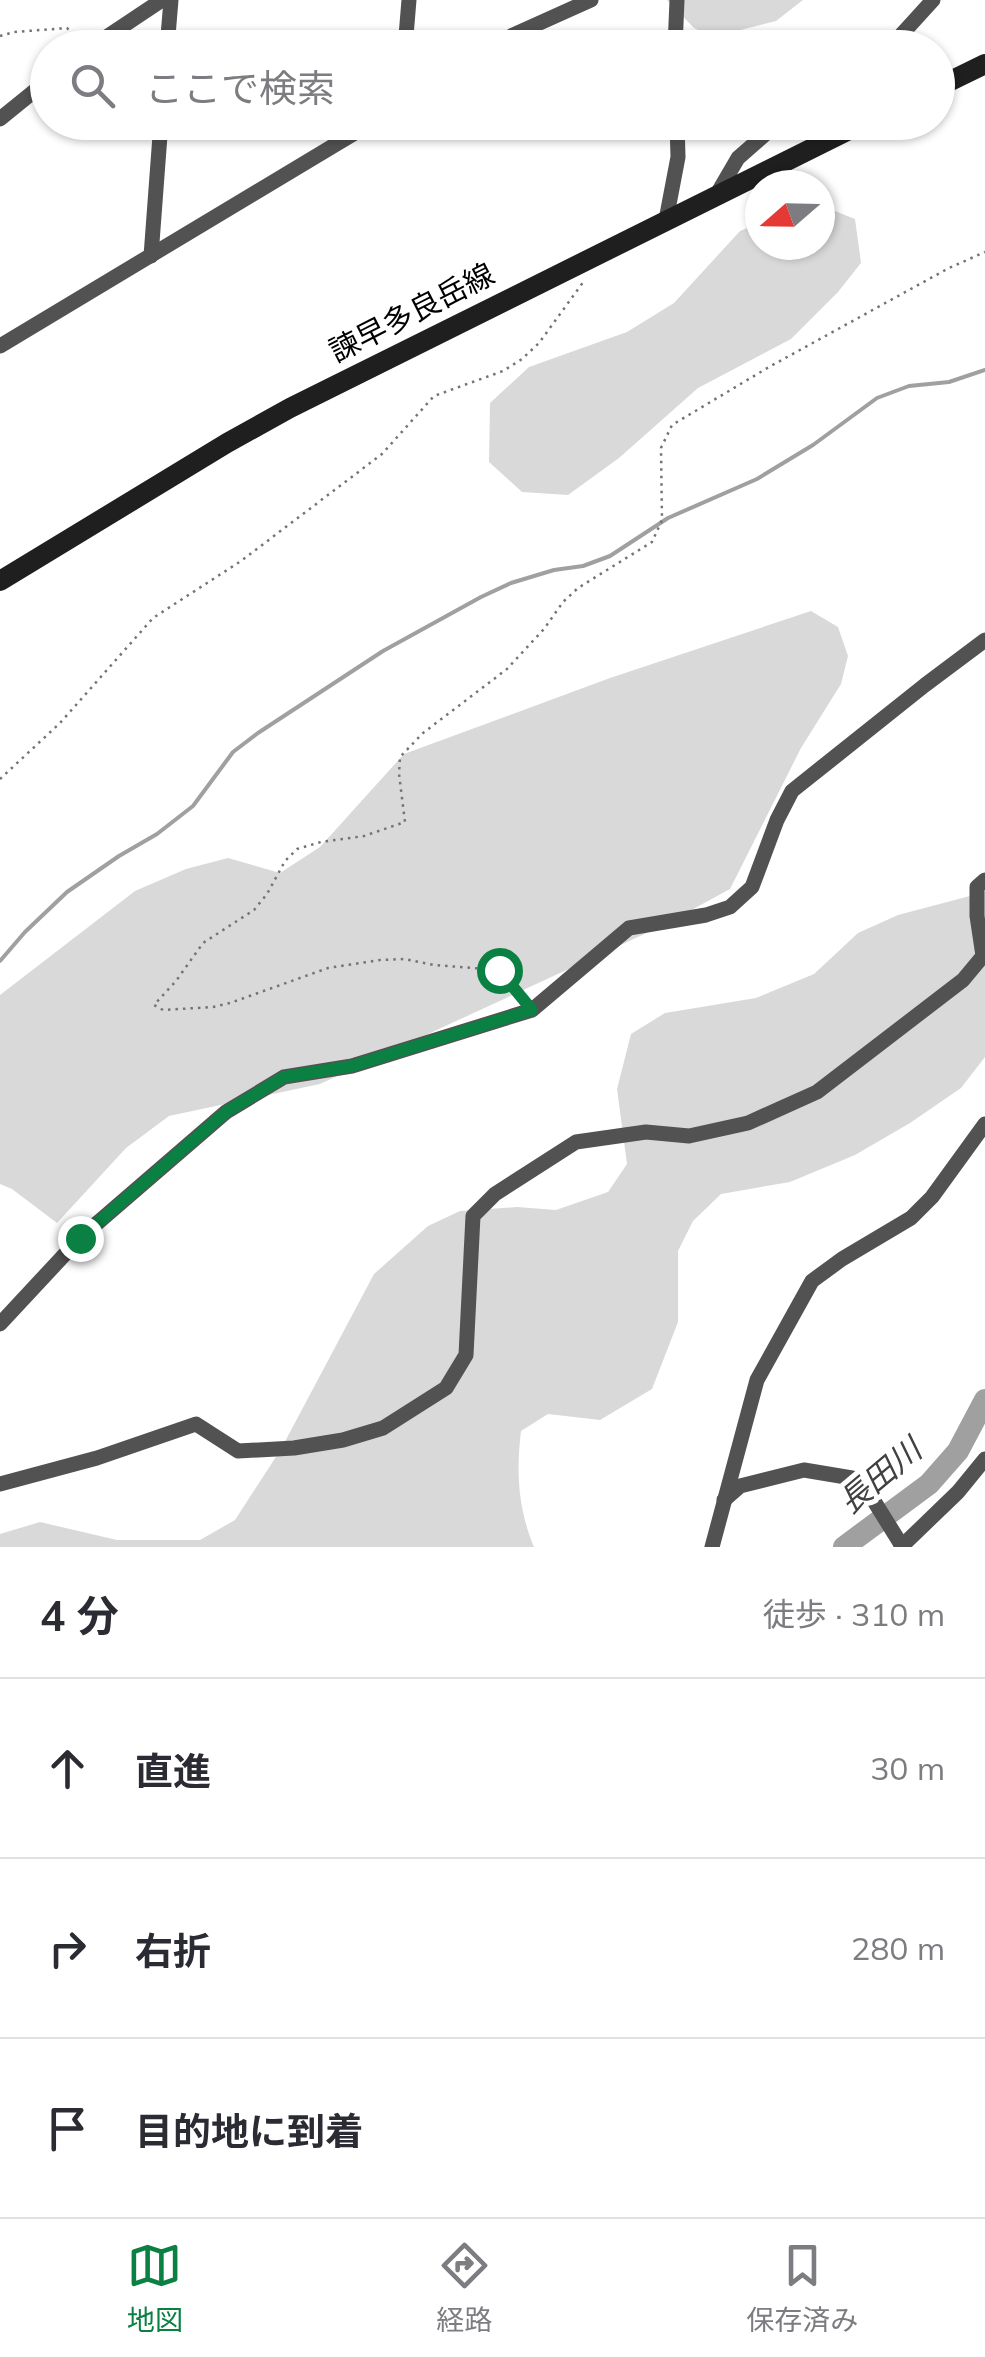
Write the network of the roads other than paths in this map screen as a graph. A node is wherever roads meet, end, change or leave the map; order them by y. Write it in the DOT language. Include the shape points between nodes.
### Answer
graph roads {
  1 [pos="162,0"];
  2 [pos="171,0"];
  3 [pos="409,0"];
  4 [pos="591,0"];
  5 [pos="677,0"];
  6 [pos="933,0"];
  7 [pos="115,30"];
  8 [pos="168,30"];
  9 [pos="406,30"];
  10 [pos="524,30"];
  11 [pos="676,30"];
  12 [pos="906,30"];
  13 [pos="985,64"];
  14 [pos="955,79"];
  15 [pos="30,95"];
  16 [pos="0,119"];
  17 [pos="160,140"];
  18 [pos="344,140"];
  19 [pos="678,140"];
  20 [pos="758,140"];
  21 [pos="828,140"];
  22 [pos="716,195"];
  23 [pos="666,220"];
  24 [pos="151,256"];
  25 [pos="0,346"];
  26 [pos="0,581"];
  27 [pos="985,640"];
  28 [pos="985,880"];
  29 [pos="985,1124"];
  30 [pos="0,1324"];
  31 [pos="985,1459"];
  32 [pos="0,1484"];
  33 [pos="724,1500"];
  34 [pos="901,1544"];
  35 [pos="712,1547"];
  1 -- 7 [label="street"];
  2 -- 8 [label="street"];
  3 -- 9 [label="street"];
  4 -- 10 [label="street"];
  5 -- 11 [label="street"];
  6 -- 12 [label="street"];
  13 -- 14 [label="main road"];
  15 -- 16 [label="street"];
  17 -- 24 [label="street"];
  18 -- 24 [label="street"];
  19 -- 23 [label="street"];
  20 -- 22 [label="street" via="738,158"];
  21 -- 22 [label="main road, 諫早多良岳線"];
  22 -- 23 [label="main road, 諫早多良岳線"];
  23 -- 26 [label="main road, 諫早多良岳線" via="290,408"];
  24 -- 25 [label="street"];
  27 -- 30 [label="street" via="792,791 752,886 730,907 630,928 532,1010 352,1066 284,1077 226,1112 94,1226"];
  28 -- 32 [label="street" via="977,887 982,956 963,980 817,1092 748,1122 689,1136 646,1132 576,1142 495,1194 473,1216 466,1355 446,1388 383,1428 310,1446 238,1451 196,1424"];
  29 -- 33 [label="street" via="911,1218 812,1281 757,1380"];
  31 -- 34 [label="street"];
  33 -- 34 [label="street" via="740,1486 804,1470 852,1478"];
  33 -- 35 [label="street"];
}
